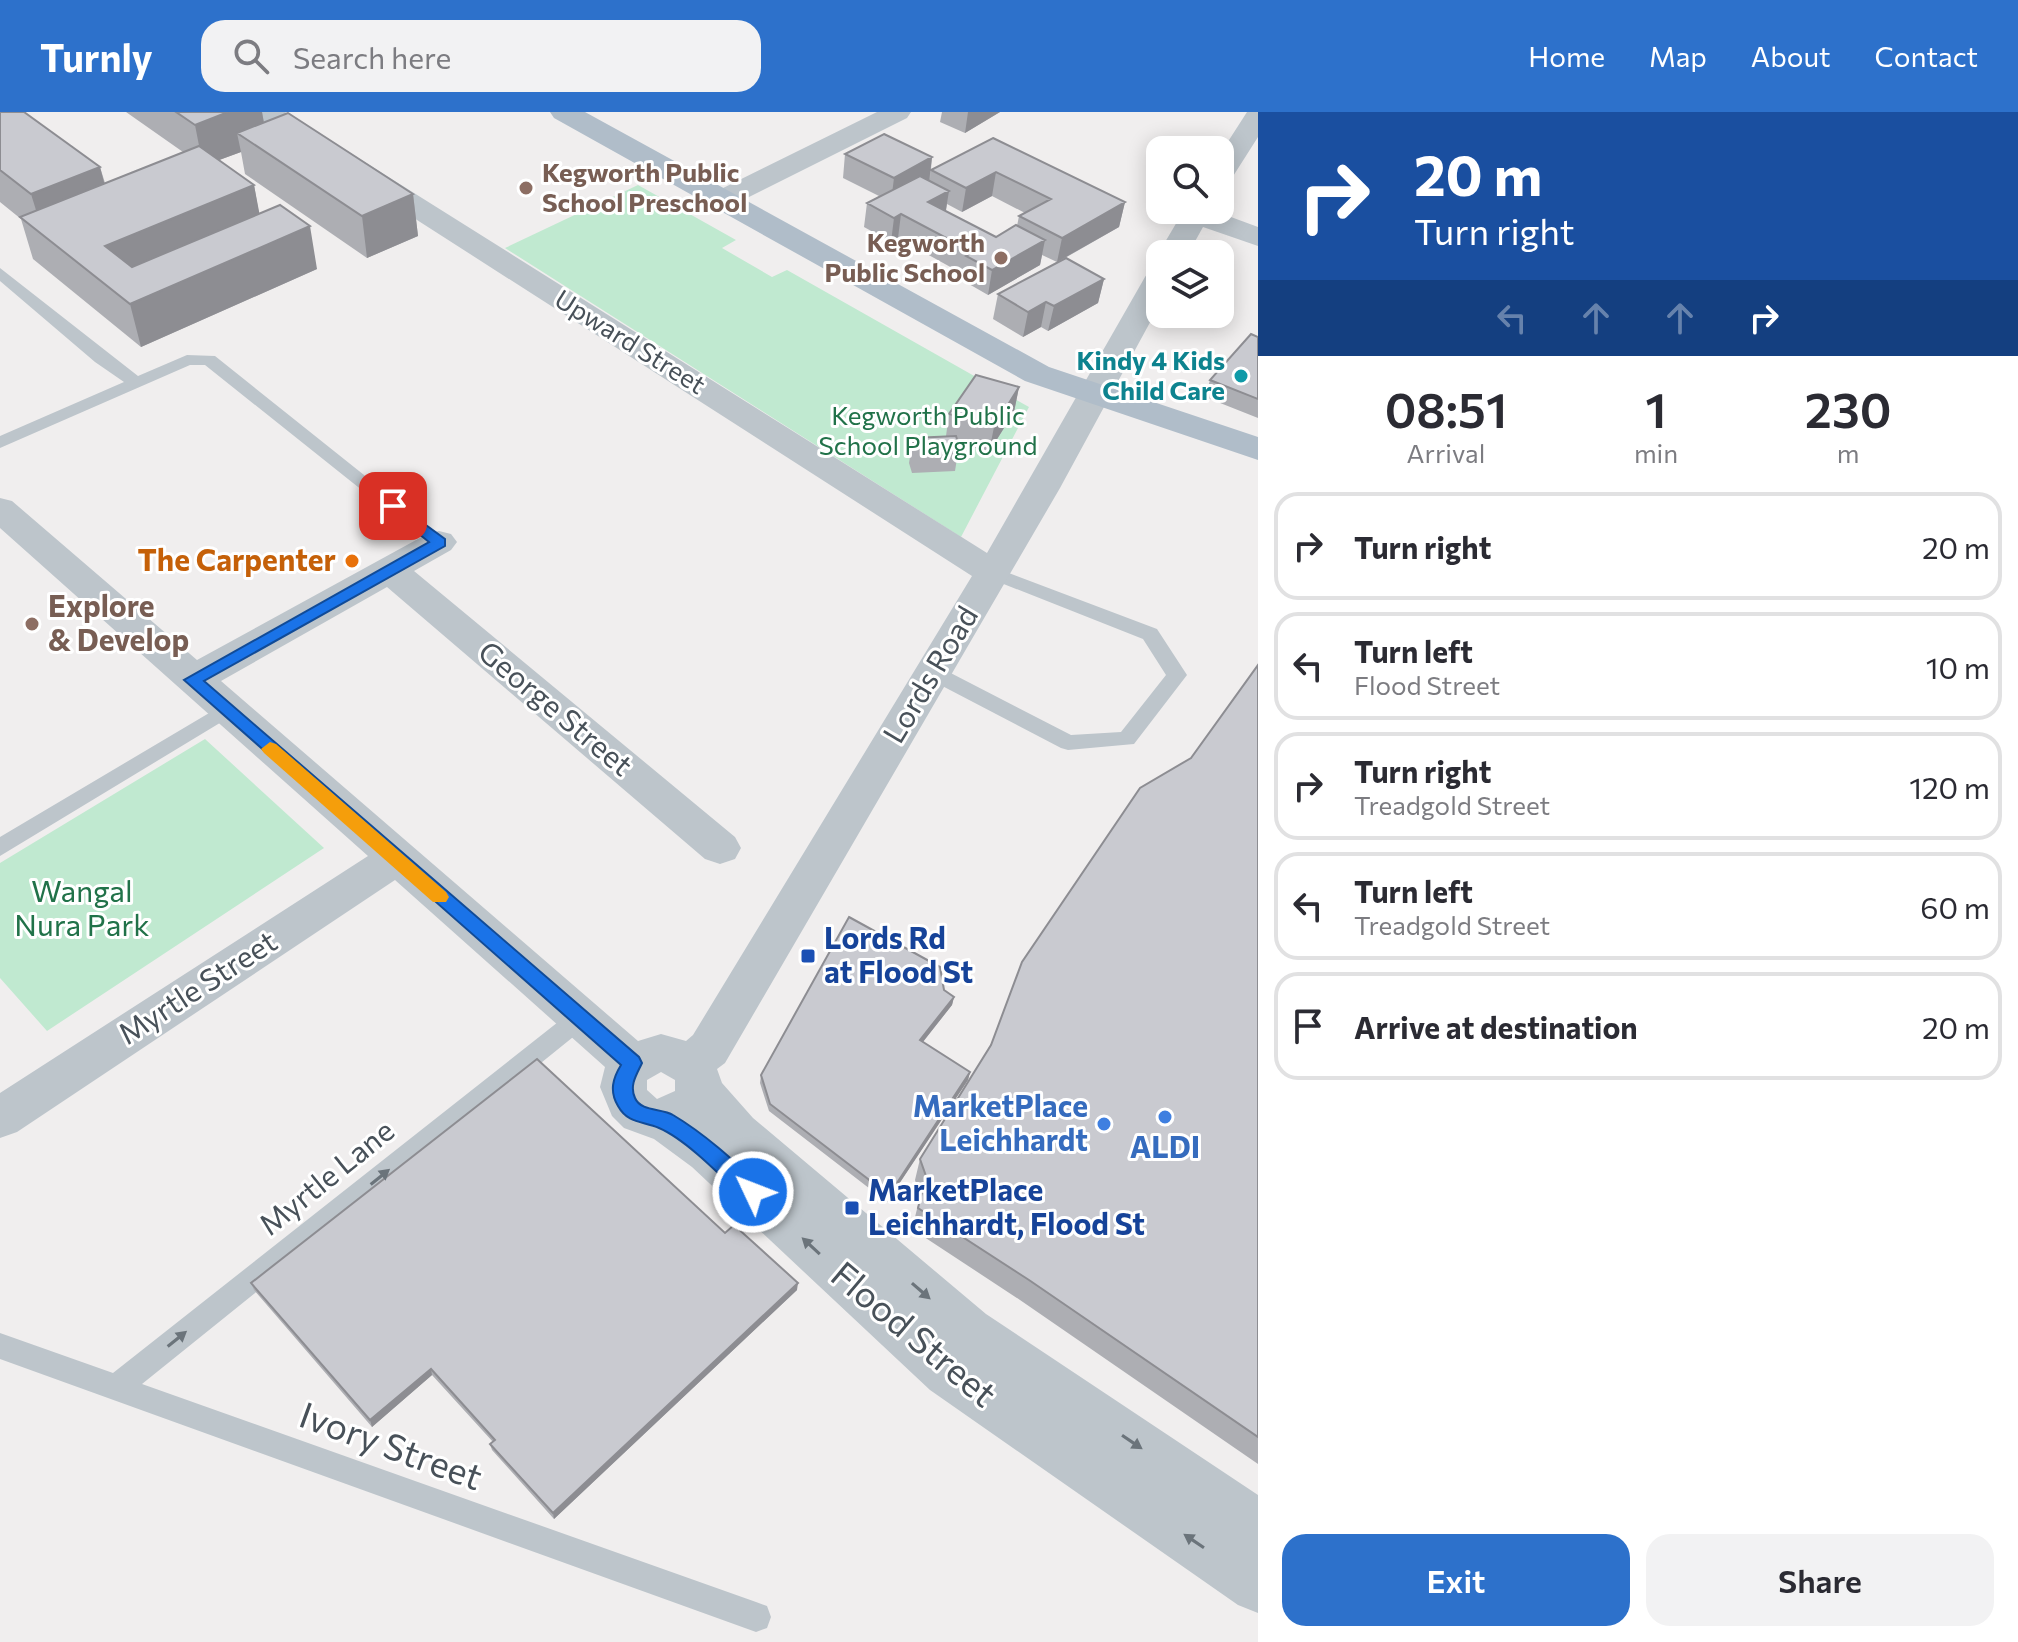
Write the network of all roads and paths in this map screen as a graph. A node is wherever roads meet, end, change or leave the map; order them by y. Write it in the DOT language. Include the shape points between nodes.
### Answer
graph roads {
  1 [pos="267,112"];
  2 [pos="564,112"];
  3 [pos="898,112"];
  4 [pos="1254,130"];
  5 [pos="1234,156"];
  6 [pos="721,200"];
  7 [pos="1225,224"];
  8 [pos="1258,237"];
  9 [pos="0,273"];
  10 [pos="1146,302"];
  11 [pos="136,382"];
  12 [pos="1095,393"];
  13 [pos="0,443"];
  14 [pos="1258,449"];
  15 [pos="0,509"];
  16 [pos="439,542"];
  17 [pos="390,570"];
  18 [pos="993,573"];
  19 [pos="934,673"];
  20 [pos="192,680"];
  21 [pos="226,710"];
  22 [pos="0,848"];
  23 [pos="720,848"];
  24 [pos="395,859"];
  25 [pos="580,1018"];
  26 [pos="632,1063"];
  27 [pos="685,1092"];
  28 [pos="0,1118"];
  29 [pos="0,1346"];
  30 [pos="116,1388"];
  31 [pos="1258,1528"];
  32 [pos="1258,1585"];
  33 [pos="756,1617"];
  1 -- 18 [label="street, Upward Street"];
  2 -- 6 [label="main road"];
  3 -- 6 [label="street"];
  4 -- 5 [label="street"];
  6 -- 12 [label="main road" via="1000,355"];
  7 -- 8 [label="street"];
  9 -- 11 [label="lane"];
  10 -- 12 [label="street, Lords Road"];
  11 -- 13 [label="lane"];
  11 -- 16 [label="lane" via="187,360 209,360"];
  12 -- 14 [label="main road"];
  12 -- 18 [label="street, Lords Road"];
  15 -- 20 [label="street"];
  16 -- 17 [label="street"];
  17 -- 20 [label="street"];
  17 -- 23 [label="street, George Street"];
  18 -- 19 [label="street, Lords Road"];
  18 -- 19 [label="lane" via="1150,634 1177,675 1127,739 1068,743"];
  19 -- 27 [label="street, Lords Road"];
  20 -- 21 [label="street"];
  21 -- 22 [label="lane"];
  21 -- 24 [label="street"];
  24 -- 25 [label="street"];
  24 -- 28 [label="street, Myrtle Street"];
  25 -- 26 [label="street"];
  30 -- 25 [label="lane, Myrtle Lane, one-way"];
  26 -- 27 [label="street" via="672,1054"];
  26 -- 27 [label="street" via="622,1081 625,1101 641,1116"];
  27 -- 31 [label="street, Flood Street, one-way" via="968,1331"];
  32 -- 27 [label="street, Flood Street, one-way" via="948,1372 709,1152"];
  29 -- 30 [label="lane, Ivory Street"];
  30 -- 33 [label="lane, Ivory Street"];
}
